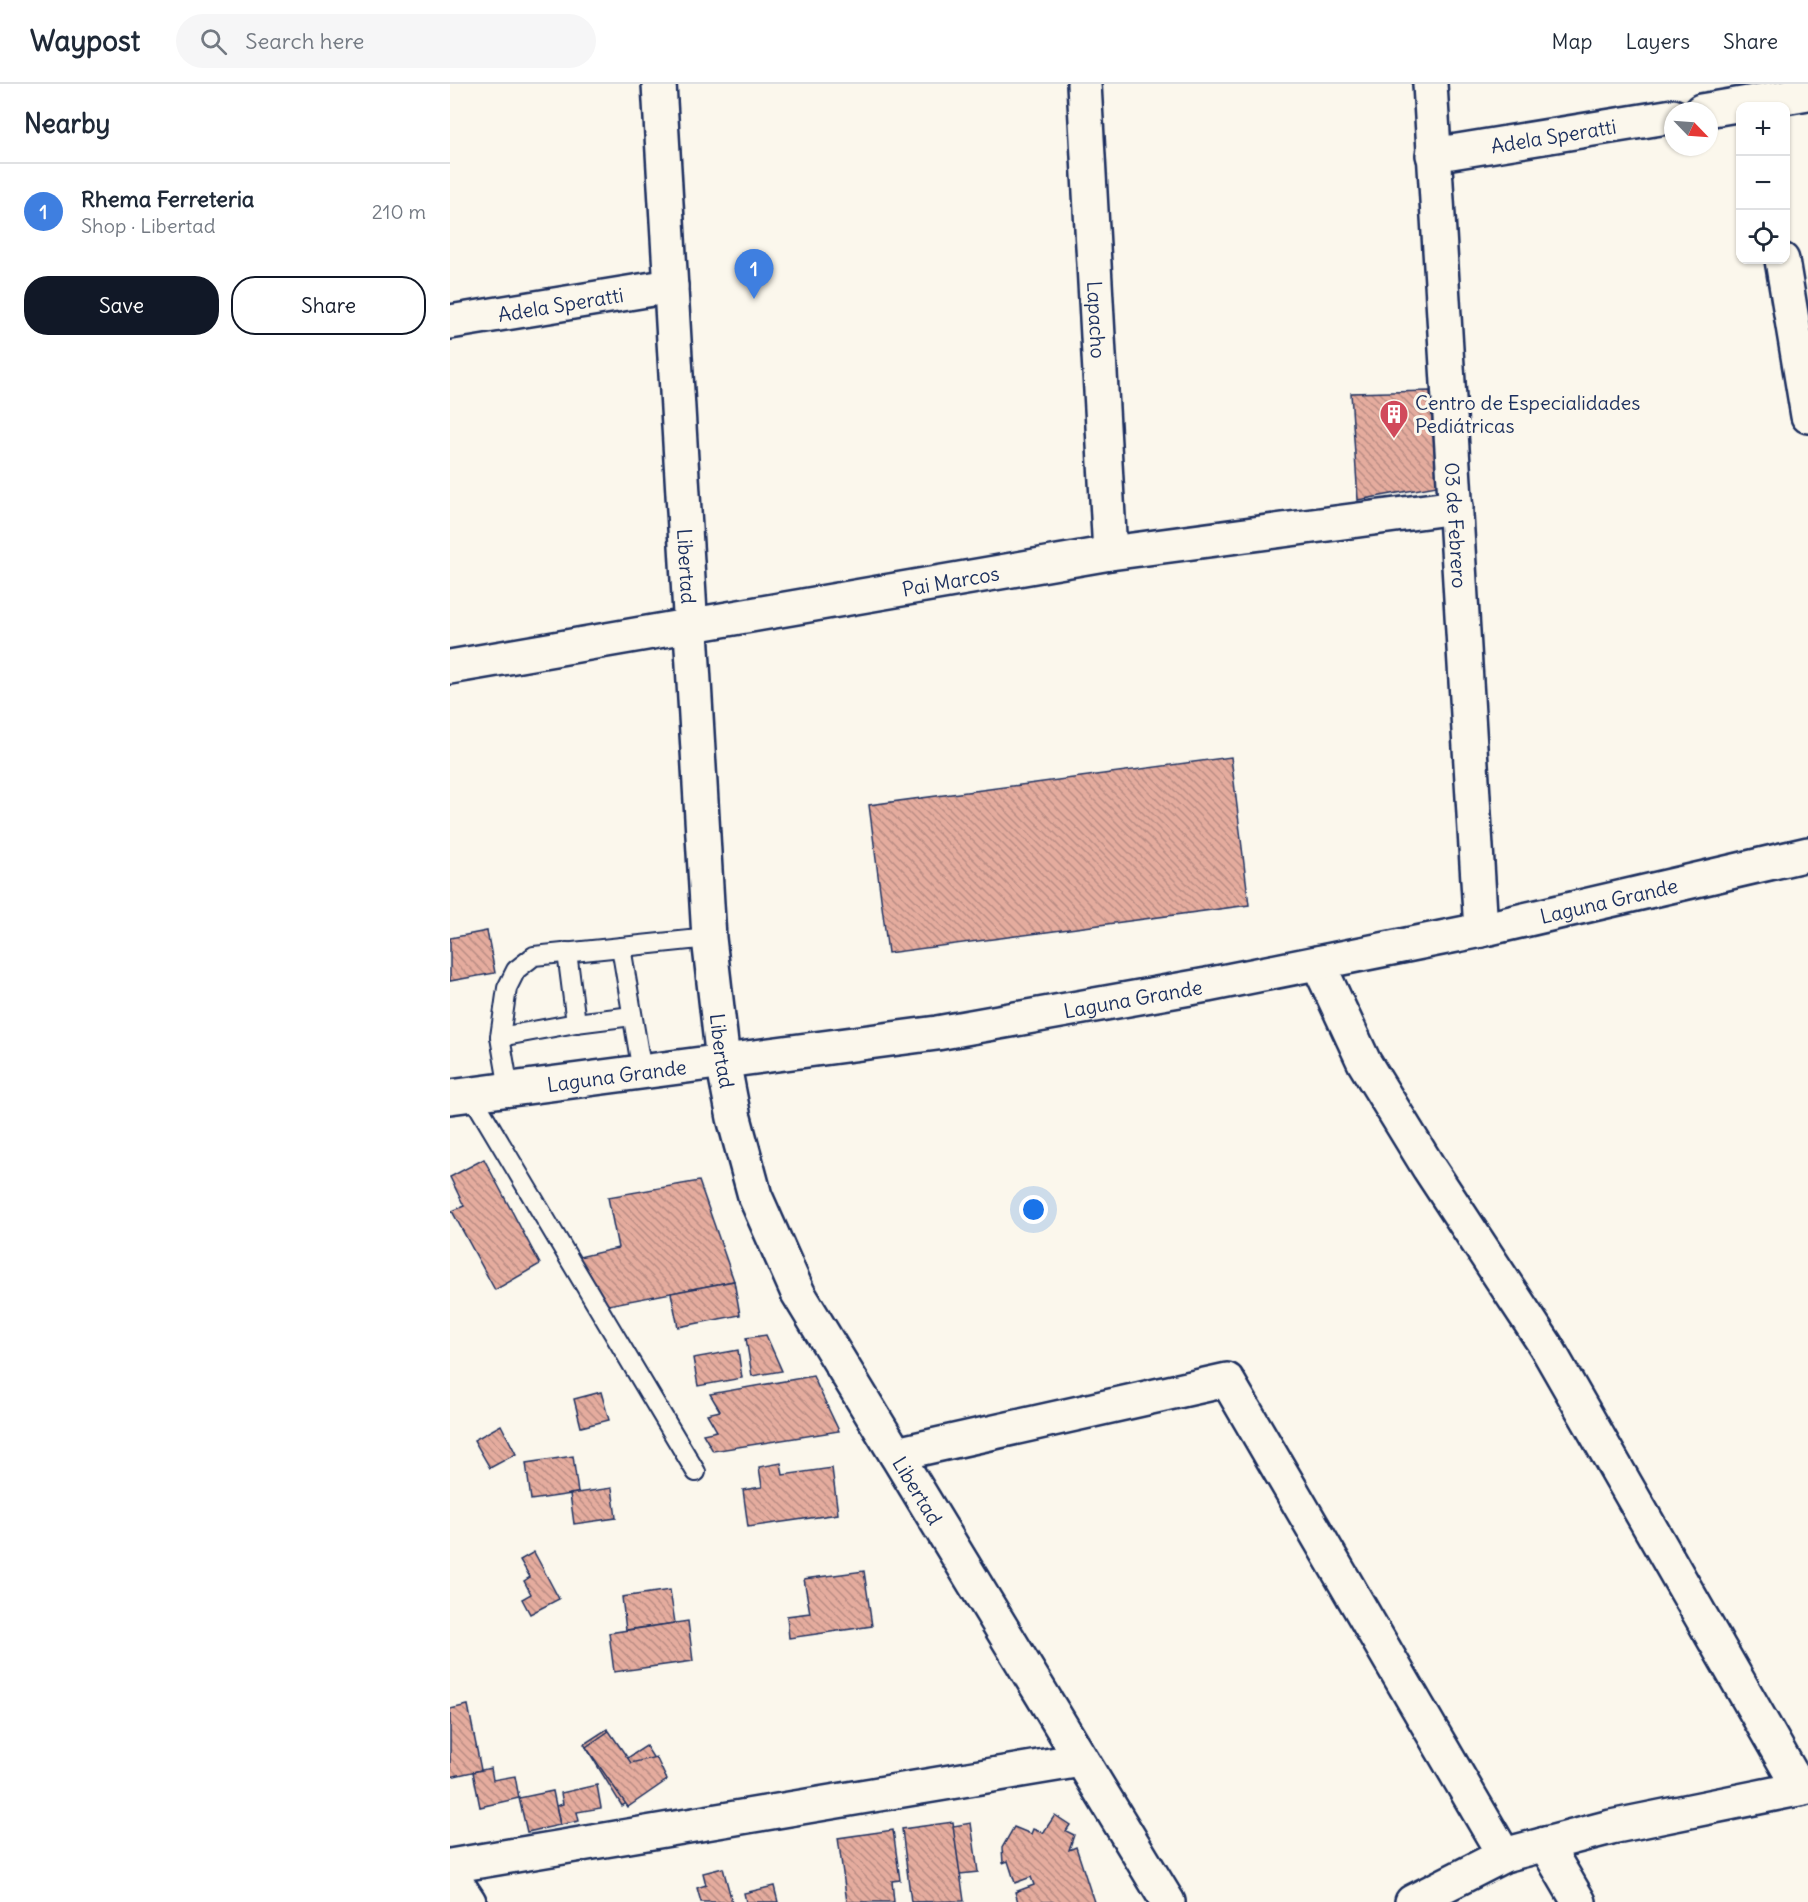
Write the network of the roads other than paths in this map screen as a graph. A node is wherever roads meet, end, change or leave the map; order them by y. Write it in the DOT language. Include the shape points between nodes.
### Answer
graph roads {
  1 [pos="659,84"];
  2 [pos="1084,84"];
  3 [pos="1430,84"];
  4 [pos="1808,93"];
  5 [pos="1765,102"];
  6 [pos="1736,107"];
  7 [pos="1718,109"];
  8 [pos="1664,118"];
  9 [pos="1433,156"];
  10 [pos="1783,264"];
  11 [pos="671,286"];
  12 [pos="450,322"];
  13 [pos="1808,416"];
  14 [pos="1456,507"];
  15 [pos="1110,553"];
  16 [pos="691,624"];
  17 [pos="450,667"];
  18 [pos="1808,854"];
  19 [pos="1481,930"];
  20 [pos="710,938"];
  21 [pos="621,947"];
  22 [pos="567,952"];
  23 [pos="1318,963"];
  24 [pos="632,1016"];
  25 [pos="576,1023"];
  26 [pos="500,1037"];
  27 [pos="723,1061"];
  28 [pos="642,1072"];
  29 [pos="509,1089"];
  30 [pos="460,1096"];
  31 [pos="896,1454"];
  32 [pos="696,1473"];
  33 [pos="1081,1760"];
  34 [pos="1804,1788"];
  35 [pos="1545,1844"];
  36 [pos="1503,1855"];
  37 [pos="450,1866"];
  38 [pos="450,1873"];
  39 [pos="469,1902"];
  40 [pos="1168,1902"];
  41 [pos="1412,1902"];
  42 [pos="1579,1902"];
  1 -- 11 [label="street, Libertad"];
  2 -- 15 [label="street, Lapacho"];
  3 -- 9 [label="street, 03 de Febrero"];
  4 -- 5 [label="street"];
  6 -- 7 [label="street"];
  8 -- 9 [label="street, Adela Speratti"];
  9 -- 14 [label="street, 03 de Febrero"];
  10 -- 13 [label="street"];
  11 -- 12 [label="street, Adela Speratti"];
  11 -- 16 [label="street, Libertad"];
  14 -- 15 [label="street, Pai Marcos"];
  14 -- 19 [label="street, 03 de Febrero"];
  15 -- 16 [label="street, Pai Marcos"];
  16 -- 17 [label="street, Pai Marcos"];
  16 -- 20 [label="street, Libertad"];
  18 -- 19 [label="street, Laguna Grande"];
  19 -- 23 [label="street, Laguna Grande"];
  20 -- 21 [label="lane"];
  20 -- 27 [label="street, Libertad"];
  21 -- 22 [label="lane"];
  21 -- 24 [label="lane"];
  22 -- 25 [label="lane"];
  22 -- 26 [label="lane" via="534,956 516,970 507,988"];
  23 -- 27 [label="street, Laguna Grande" via="937,1033"];
  23 -- 34 [label="street" via="1364,1062 1546,1346"];
  24 -- 25 [label="lane"];
  24 -- 28 [label="lane"];
  25 -- 26 [label="lane"];
  26 -- 29 [label="lane"];
  27 -- 28 [label="street, Laguna Grande"];
  27 -- 31 [label="street, Libertad" via="756,1196 774,1239 798,1293"];
  28 -- 29 [label="street, Laguna Grande"];
  29 -- 30 [label="street, Laguna Grande"];
  30 -- 32 [label="lane"];
  31 -- 33 [label="street, Libertad"];
  31 -- 36 [label="street" via="1227,1380"];
  33 -- 37 [label="street"];
  33 -- 40 [label="street, Libertad"];
  34 -- 35 [label="street"];
  35 -- 36 [label="street"];
  35 -- 42 [label="street"];
  36 -- 41 [label="street"];
  38 -- 39 [label="street"];
}
